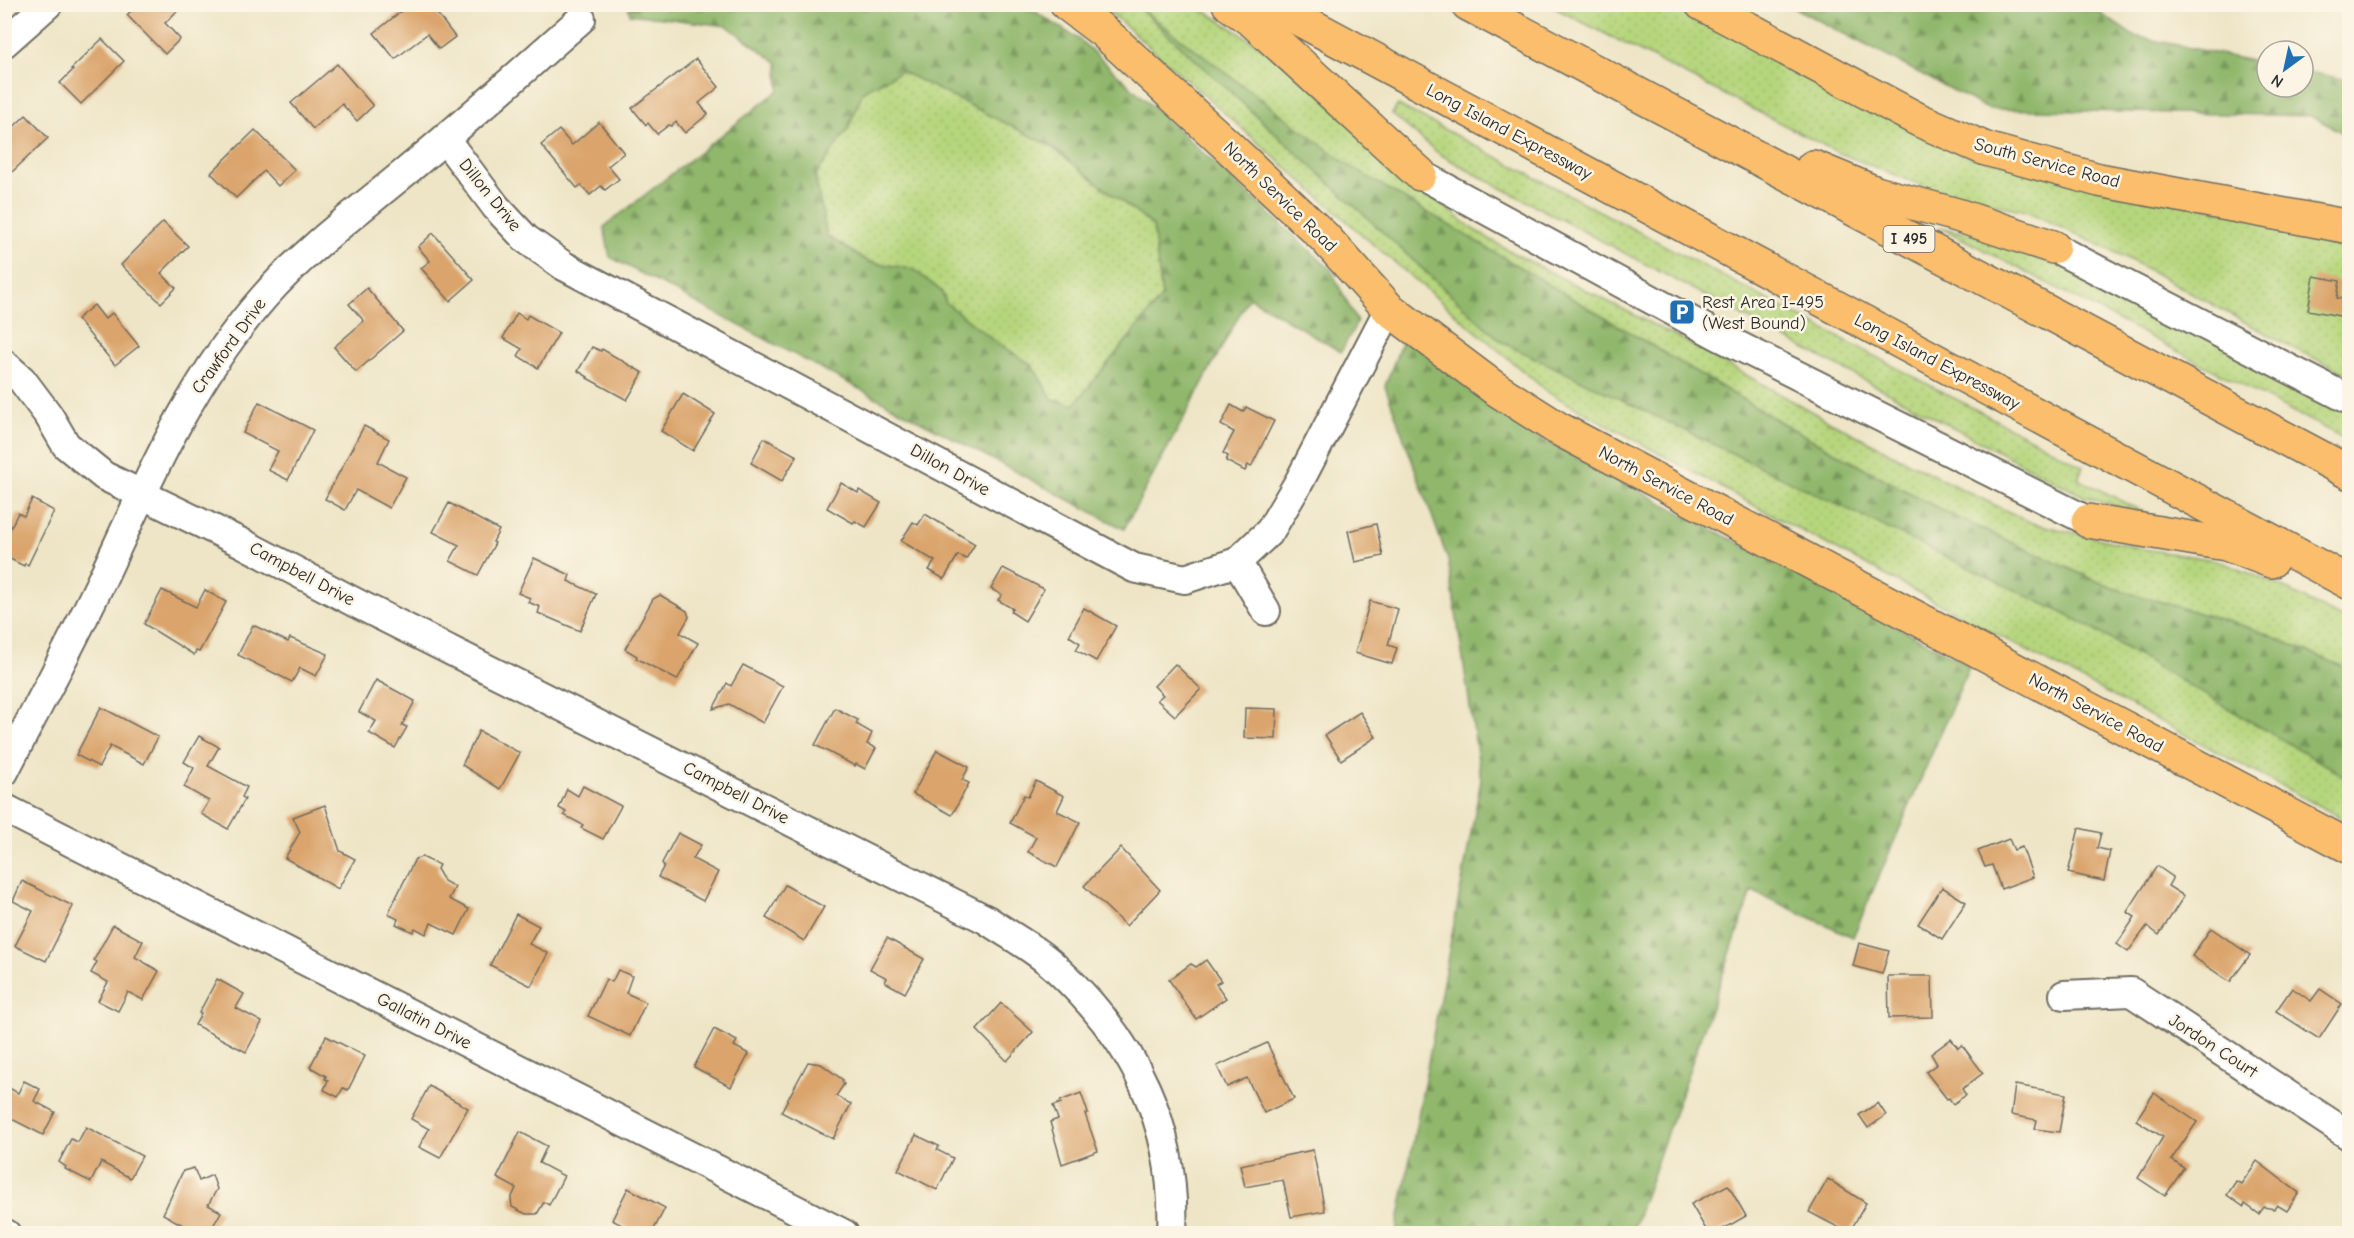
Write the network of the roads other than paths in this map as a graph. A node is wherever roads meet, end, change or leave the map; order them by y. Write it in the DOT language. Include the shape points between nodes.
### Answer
graph roads {
  1 [pos="48,4"];
  2 [pos="1067,4"];
  3 [pos="1229,4"];
  4 [pos="1270,4"];
  5 [pos="1467,4"];
  6 [pos="1702,4"];
  7 [pos="581,19"];
  8 [pos="4,43"];
  9 [pos="1676,115"];
  10 [pos="445,139"];
  11 [pos="1420,174"];
  12 [pos="2349,227"];
  13 [pos="2053,247"];
  14 [pos="1389,309"];
  15 [pos="4,364"];
  16 [pos="2349,400"];
  17 [pos="2349,472"];
  18 [pos="141,492"];
  19 [pos="2088,521"];
  20 [pos="1237,562"];
  21 [pos="2349,583"];
  22 [pos="2349,591"];
  23 [pos="1266,611"];
  24 [pos="4,772"];
  25 [pos="4,808"];
  26 [pos="2349,847"];
  27 [pos="2064,995"];
  28 [pos="2349,1136"];
  29 [pos="844,1233"];
  30 [pos="1172,1233"];
  1 -- 8 [label="street"];
  2 -- 14 [label="main road, North Service Road" via="1104,32 1229,147 1324,237"];
  3 -- 11 [label="main road" via="1254,22"];
  4 -- 21 [label="main road, Long Island Expressway"];
  5 -- 9 [label="main road, I 495"];
  6 -- 12 [label="main road, South Service Road" via="1919,120 1986,149 2099,180"];
  7 -- 10 [label="street, Crawford Drive"];
  9 -- 13 [label="main road" via="1876,193"];
  9 -- 17 [label="main road, I 495"];
  10 -- 18 [label="street, Crawford Drive" via="264,296 224,347 190,400"];
  10 -- 20 [label="street, Dillon Drive" via="526,239 564,266 1134,568 1185,579"];
  11 -- 19 [label="street" via="1717,335"];
  13 -- 16 [label="street"];
  14 -- 20 [label="street, Dillon Drive" via="1270,531"];
  14 -- 26 [label="main road, North Service Road" via="1493,387 1557,428"];
  15 -- 18 [label="street, Campbell Drive" via="36,398 66,445 104,476"];
  18 -- 24 [label="street, Crawford Drive" via="104,575"];
  18 -- 30 [label="street, Campbell Drive" via="987,920 1057,969 1116,1032 1146,1086 1166,1142 1173,1201"];
  19 -- 22 [label="main road" via="2226,544"];
  20 -- 23 [label="street"];
  25 -- 29 [label="street, Gallatin Drive"];
  27 -- 28 [label="street, Jordon Court" via="2131,992"];
}
